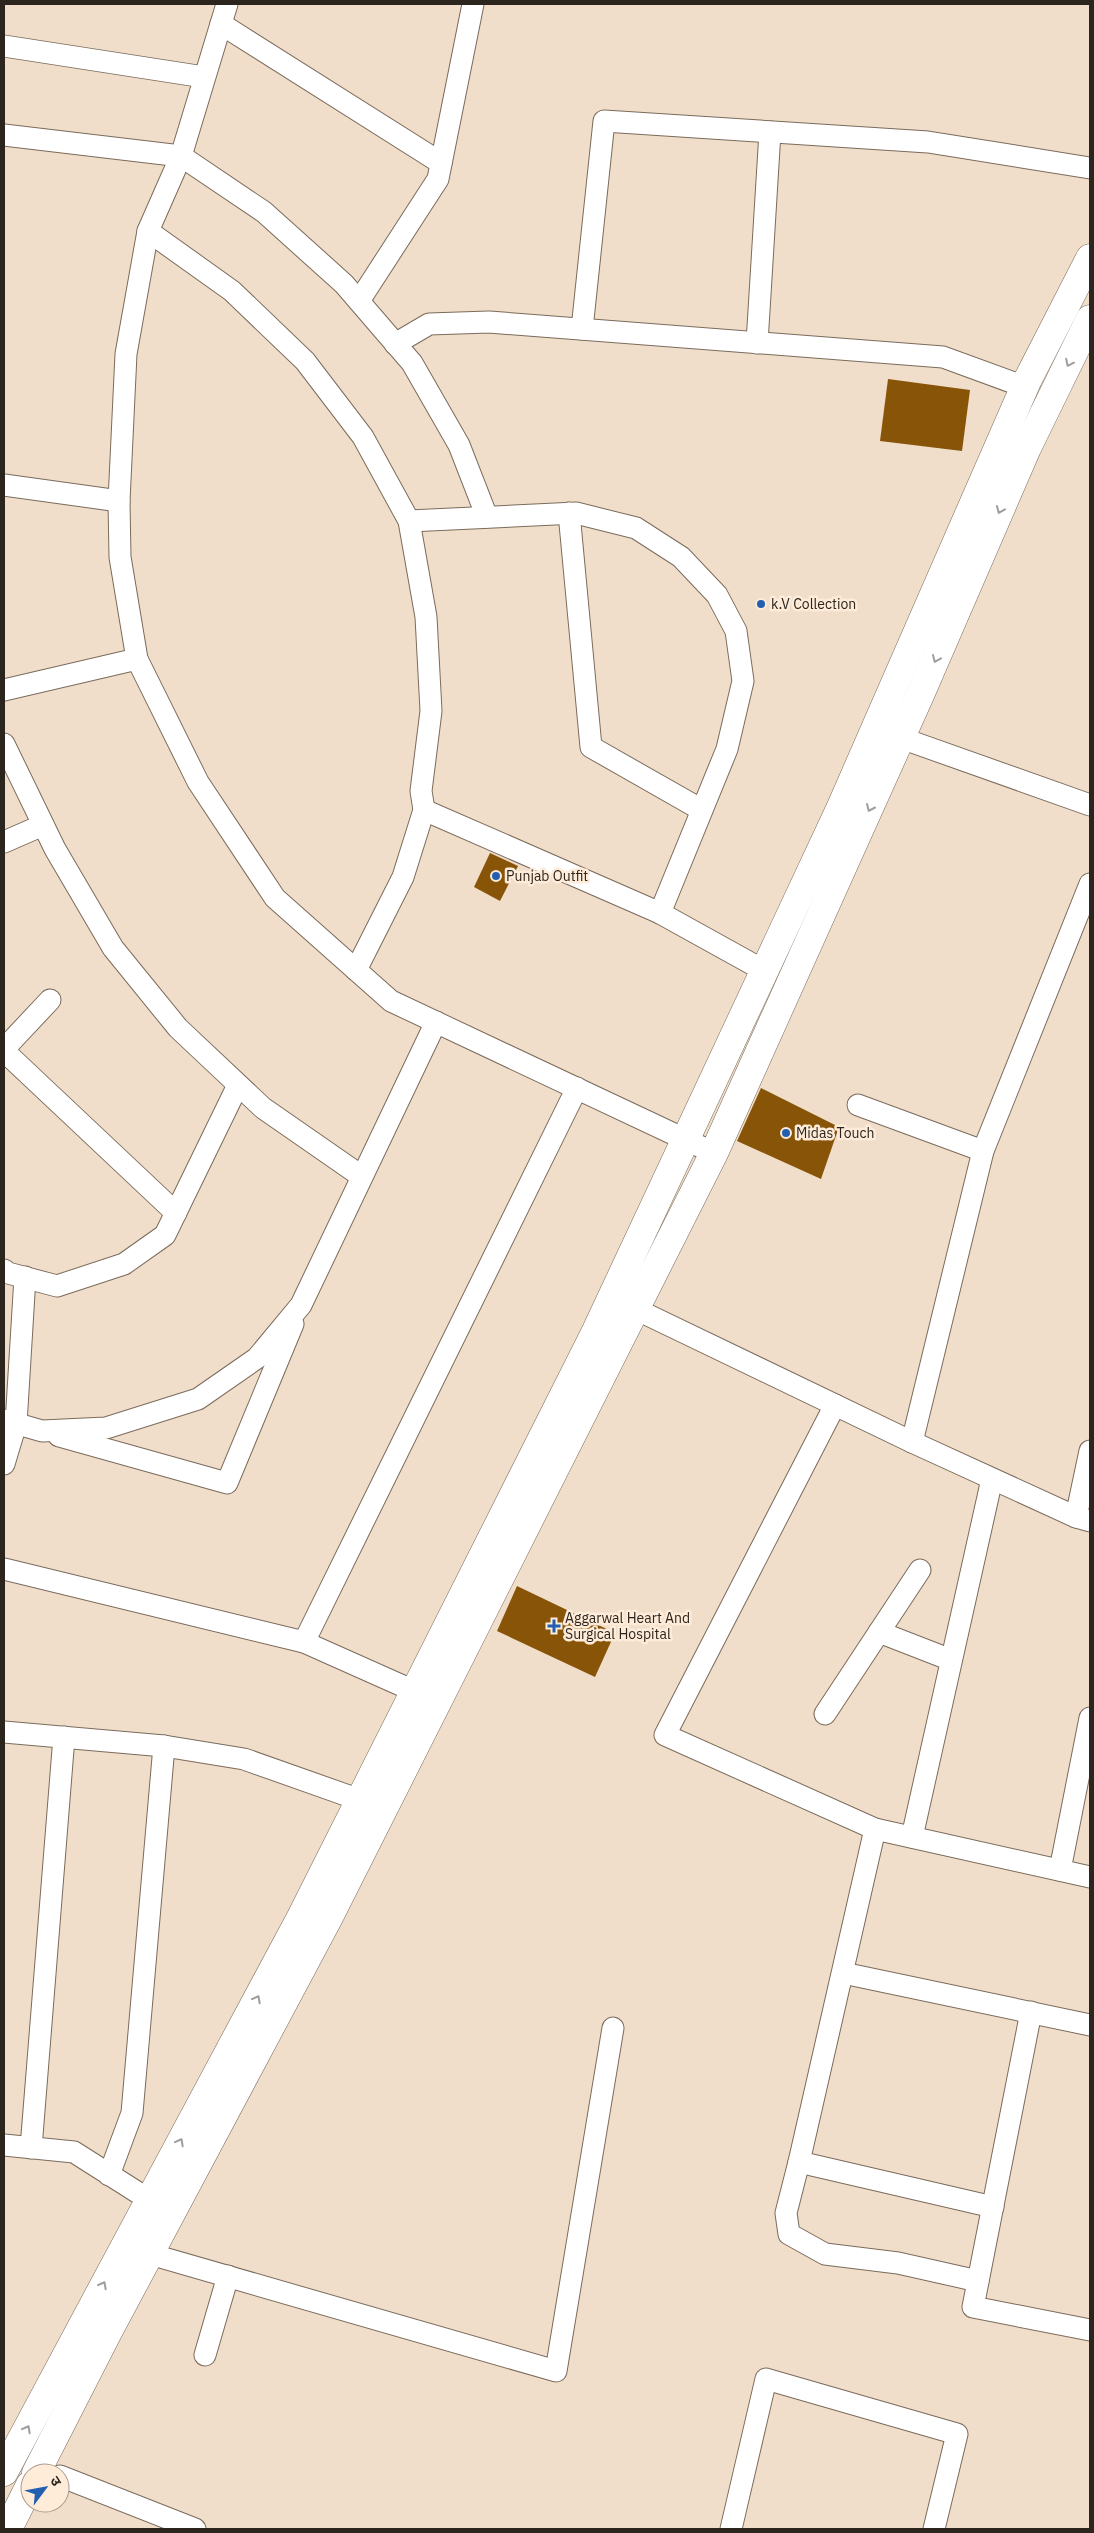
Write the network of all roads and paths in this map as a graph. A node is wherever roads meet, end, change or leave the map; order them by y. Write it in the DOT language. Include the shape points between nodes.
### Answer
graph roads {
  1 [pos="473,4"];
  2 [pos="224,14"];
  3 [pos="4,46"];
  4 [pos="204,77"];
  5 [pos="770,132"];
  6 [pos="4,135"];
  7 [pos="181,156"];
  8 [pos="441,163"];
  9 [pos="1090,168"];
  10 [pos="148,231"];
  11 [pos="1090,258"];
  12 [pos="359,301"];
  13 [pos="1090,319"];
  14 [pos="582,329"];
  15 [pos="757,343"];
  16 [pos="395,344"];
  17 [pos="1025,387"];
  18 [pos="4,484"];
  19 [pos="119,501"];
  20 [pos="569,513"];
  21 [pos="486,518"];
  22 [pos="409,521"];
  23 [pos="137,659"];
  24 [pos="4,690"];
  25 [pos="875,728"];
  26 [pos="901,738"];
  27 [pos="4,744"];
  28 [pos="1090,805"];
  29 [pos="700,809"];
  30 [pos="424,810"];
  31 [pos="43,826"];
  32 [pos="4,842"];
  33 [pos="1090,884"];
  34 [pos="660,913"];
  35 [pos="356,970"];
  36 [pos="763,970"];
  37 [pos="50,1000"];
  38 [pos="436,1022"];
  39 [pos="4,1050"];
  40 [pos="238,1086"];
  41 [pos="577,1088"];
  42 [pos="858,1105"];
  43 [pos="685,1139"];
  44 [pos="983,1152"];
  45 [pos="714,1153"];
  46 [pos="361,1176"];
  47 [pos="176,1213"];
  48 [pos="10,1275"];
  49 [pos="611,1297"];
  50 [pos="301,1305"];
  51 [pos="636,1309"];
  52 [pos="835,1405"];
  53 [pos="10,1422"];
  54 [pos="42,1431"];
  55 [pos="912,1442"];
  56 [pos="1090,1451"];
  57 [pos="4,1464"];
  58 [pos="992,1479"];
  59 [pos="1083,1519"];
  60 [pos="4,1568"];
  61 [pos="920,1570"];
  62 [pos="879,1632"];
  63 [pos="304,1642"];
  64 [pos="951,1660"];
  65 [pos="414,1691"];
  66 [pos="825,1714"];
  67 [pos="1090,1718"];
  68 [pos="4,1732"];
  69 [pos="64,1737"];
  70 [pos="164,1746"];
  71 [pos="360,1800"];
  72 [pos="875,1829"];
  73 [pos="912,1837"];
  74 [pos="1060,1870"];
  75 [pos="1090,1876"];
  76 [pos="843,1973"];
  77 [pos="1031,2012"];
  78 [pos="1090,2025"];
  79 [pos="613,2028"];
  80 [pos="4,2145"];
  81 [pos="31,2148"];
  82 [pos="800,2162"];
  83 [pos="109,2175"];
  84 [pos="160,2207"];
  85 [pos="993,2207"];
  86 [pos="123,2248"];
  87 [pos="150,2253"];
  88 [pos="228,2276"];
  89 [pos="978,2281"];
  90 [pos="1090,2330"];
  91 [pos="205,2354"];
  92 [pos="49,2463"];
  93 [pos="4,2472"];
  94 [pos="70,2485"];
  95 [pos="20,2510"];
  96 [pos="8,2529"];
  97 [pos="195,2529"];
  98 [pos="731,2529"];
  99 [pos="934,2529"];
  1 -- 8 [label="street"];
  2 -- 4 [label="street"];
  2 -- 8 [label="street"];
  3 -- 4 [label="street"];
  4 -- 7 [label="street"];
  5 -- 9 [label="street" via="928,142"];
  5 -- 14 [label="street" via="604,121"];
  5 -- 15 [label="street"];
  6 -- 7 [label="street"];
  7 -- 10 [label="street"];
  7 -- 12 [label="street" via="264,212"];
  8 -- 12 [label="street" via="438,179"];
  10 -- 19 [label="street" via="126,354"];
  10 -- 22 [label="street" via="232,291 305,361 363,437"];
  11 -- 17 [label="main road"];
  12 -- 16 [label="street"];
  13 -- 26 [label="main road, one-way" via="1027,448"];
  14 -- 15 [label="street"];
  14 -- 16 [label="street" via="489,322 429,324"];
  15 -- 17 [label="street" via="943,357"];
  16 -- 21 [label="street" via="412,363 459,445"];
  17 -- 25 [label="main road"];
  18 -- 19 [label="street"];
  19 -- 23 [label="street" via="120,557"];
  20 -- 21 [label="street"];
  20 -- 29 [label="street" via="591,747"];
  20 -- 29 [label="street" via="636,528 681,557 717,595 736,631 743,681 727,749"];
  21 -- 22 [label="street"];
  22 -- 30 [label="street" via="426,617 431,711 421,791"];
  23 -- 24 [label="street"];
  23 -- 35 [label="street" via="198,782 275,898"];
  25 -- 26 [label="street"];
  25 -- 36 [label="main road"];
  26 -- 28 [label="street"];
  26 -- 45 [label="main road, one-way"];
  27 -- 31 [label="street"];
  29 -- 34 [label="street"];
  30 -- 34 [label="street"];
  30 -- 35 [label="street" via="403,877"];
  31 -- 32 [label="street"];
  31 -- 40 [label="street" via="113,948 178,1028"];
  33 -- 44 [label="street"];
  34 -- 36 [label="street"];
  35 -- 38 [label="street" via="391,1001"];
  36 -- 43 [label="main road"];
  37 -- 39 [label="street"];
  38 -- 41 [label="street"];
  38 -- 46 [label="street"];
  39 -- 47 [label="street"];
  40 -- 46 [label="street" via="263,1108"];
  40 -- 47 [label="street"];
  41 -- 43 [label="street"];
  41 -- 63 [label="street"];
  42 -- 44 [label="street"];
  43 -- 45 [label="street"];
  43 -- 49 [label="main road"];
  44 -- 55 [label="street"];
  45 -- 51 [label="main road"];
  46 -- 50 [label="street"];
  47 -- 48 [label="street" via="164,1235 124,1264 57,1286"];
  48 -- 53 [label="street"];
  49 -- 51 [label="street"];
  49 -- 65 [label="main road"];
  50 -- 54 [label="street" via="257,1358 198,1399 106,1428"];
  50 -- 54 [label="street" via="227,1483"];
  51 -- 52 [label="street"];
  51 -- 84 [label="main road" via="329,1917"];
  52 -- 55 [label="street"];
  52 -- 72 [label="street" via="665,1735"];
  53 -- 54 [label="street"];
  53 -- 57 [label="street"];
  55 -- 58 [label="street"];
  56 -- 59 [label="street"];
  58 -- 59 [label="street"];
  58 -- 64 [label="street"];
  60 -- 63 [label="street"];
  61 -- 62 [label="street"];
  62 -- 64 [label="street"];
  62 -- 66 [label="street"];
  63 -- 65 [label="street"];
  64 -- 73 [label="street"];
  65 -- 71 [label="main road"];
  67 -- 74 [label="street"];
  68 -- 69 [label="street"];
  69 -- 70 [label="street"];
  69 -- 81 [label="street"];
  70 -- 71 [label="street" via="244,1759"];
  70 -- 83 [label="street" via="132,2113"];
  84 -- 71 [label="main road, one-way"];
  72 -- 73 [label="street"];
  72 -- 76 [label="street"];
  73 -- 74 [label="street"];
  74 -- 75 [label="street"];
  76 -- 77 [label="street"];
  76 -- 82 [label="street"];
  77 -- 78 [label="street"];
  77 -- 85 [label="street"];
  79 -- 88 [label="street" via="556,2371"];
  80 -- 81 [label="street"];
  81 -- 83 [label="street" via="74,2152"];
  82 -- 85 [label="street"];
  82 -- 89 [label="street" via="786,2212 789,2234 825,2254 898,2263"];
  83 -- 84 [label="street"];
  84 -- 86 [label="main road"];
  84 -- 87 [label="main road"];
  85 -- 89 [label="street"];
  86 -- 87 [label="street"];
  93 -- 86 [label="main road, one-way"];
  87 -- 88 [label="street"];
  87 -- 92 [label="main road"];
  88 -- 91 [label="street"];
  89 -- 90 [label="street" via="973,2307"];
  94 -- 97 [label="street"];
  95 -- 96 [label="main road"];
  98 -- 99 [label="street" via="766,2379 957,2434"];
}
